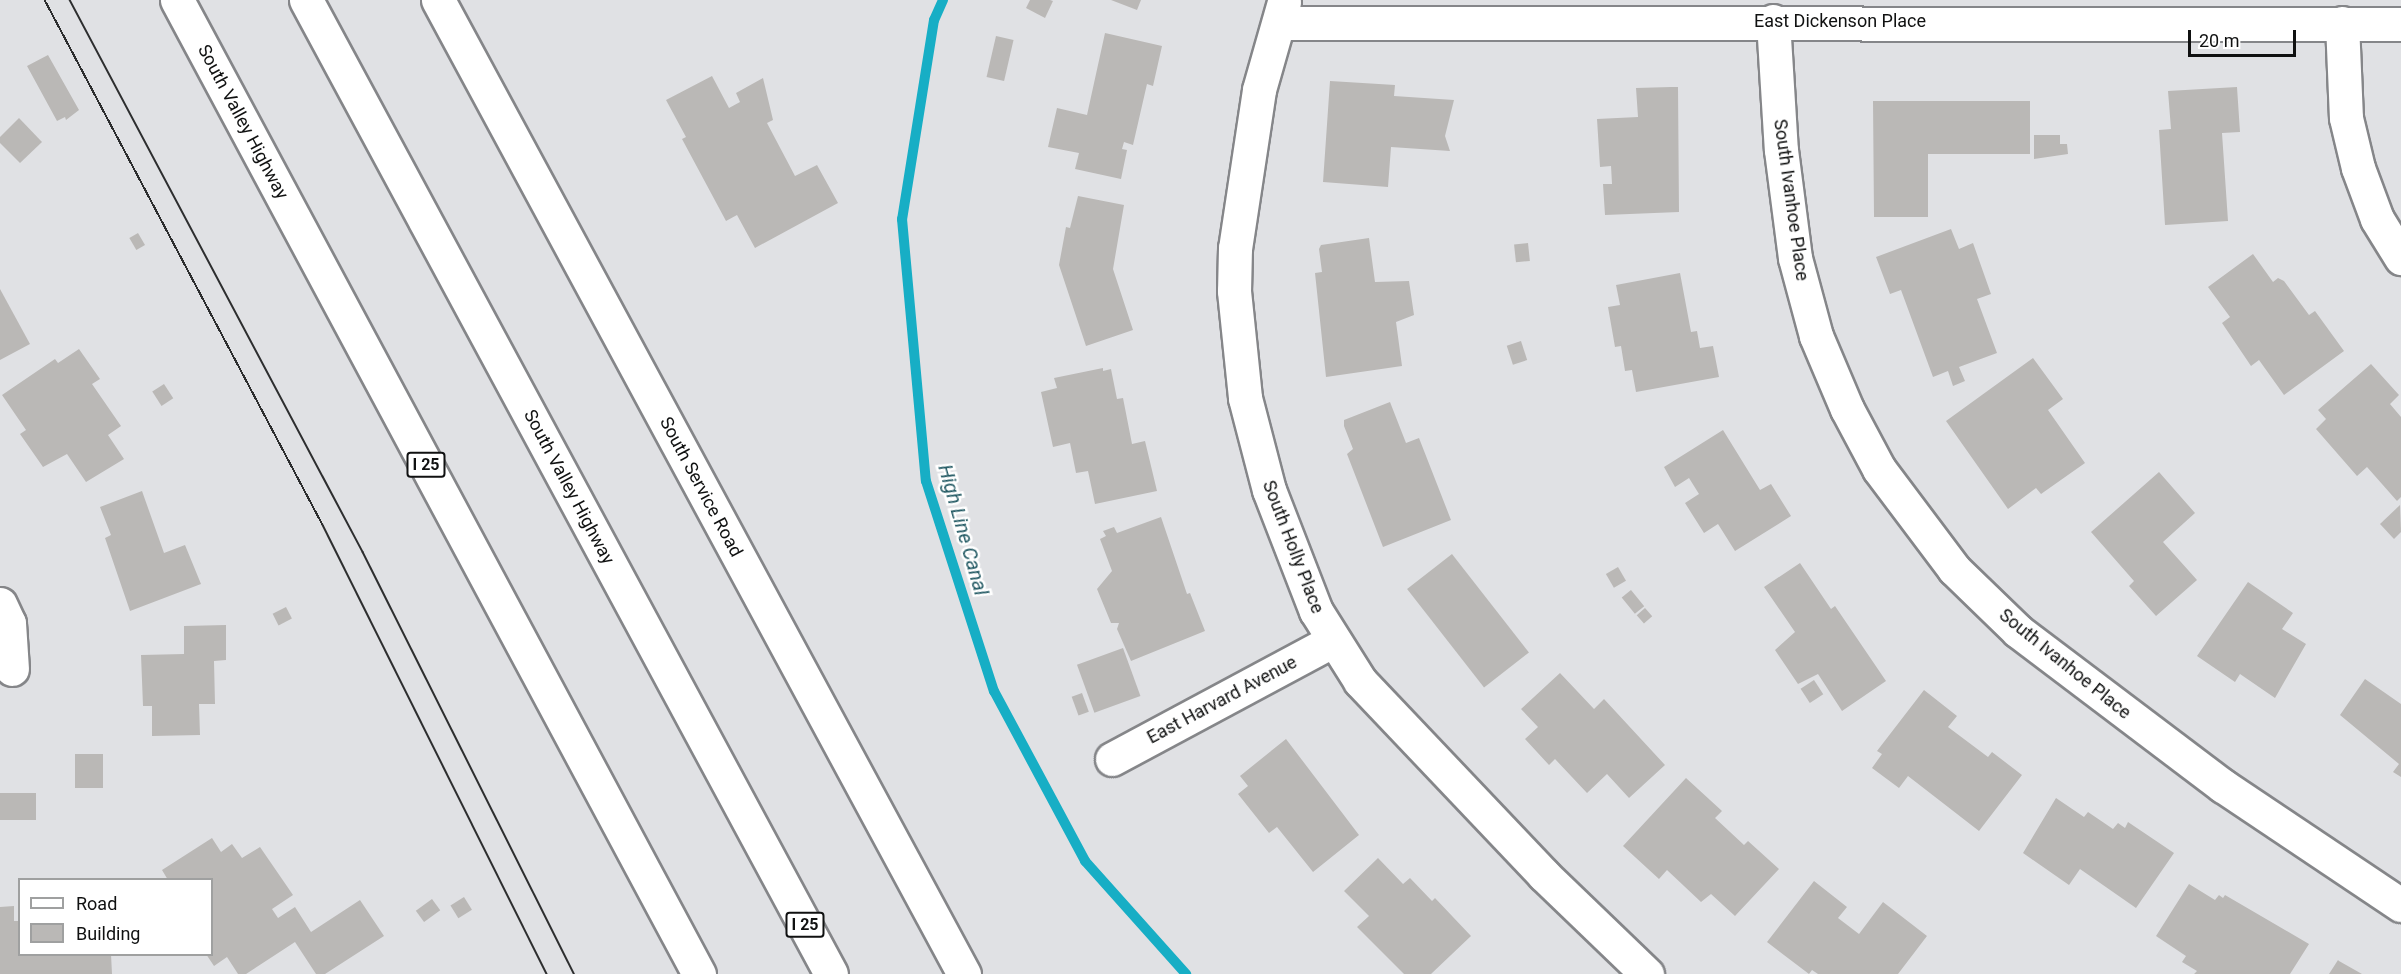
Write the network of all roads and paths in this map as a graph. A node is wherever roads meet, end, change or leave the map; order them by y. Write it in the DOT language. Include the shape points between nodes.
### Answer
graph roads {
  1 [pos="177,0"];
  2 [pos="306,0"];
  3 [pos="438,0"];
  4 [pos="1281,11"];
  5 [pos="2225,11"];
  6 [pos="1773,21"];
  7 [pos="2342,23"];
  8 [pos="2401,24"];
  9 [pos="2401,258"];
  10 [pos="0,604"];
  11 [pos="1332,641"];
  12 [pos="12,669"];
  13 [pos="1112,759"];
  14 [pos="779,876"];
  15 [pos="2401,905"];
  16 [pos="675,929"];
  17 [pos="694,974"];
  18 [pos="699,974"];
  19 [pos="831,974"];
  20 [pos="842,974"];
  21 [pos="964,974"];
  22 [pos="1647,974"];
  1 -- 16 [label="main road, South Valley Highway / I 25"];
  2 -- 14 [label="main road, South Valley Highway / I 25"];
  3 -- 21 [label="main road, South Service Road"];
  4 -- 6 [label="main road, East Dickenson Place"];
  4 -- 11 [label="main road, South Holly Place" via="1259,90 1238,214 1234,291 1245,398 1269,490 1316,611"];
  5 -- 6 [label="main road, East Dickenson Place"];
  5 -- 7 [label="main road, East Dickenson Place"];
  6 -- 15 [label="main road, South Ivanhoe Place" via="1781,150 1795,258 1816,336 1847,409 1879,468 1954,569 2018,631 2223,786"];
  7 -- 8 [label="main road, East Dickenson Place"];
  7 -- 9 [label="main road" via="2346,118 2358,168 2377,219"];
  10 -- 12 [label="main road" via="9,623"];
  11 -- 13 [label="main road, East Harvard Avenue"];
  11 -- 22 [label="main road, South Holly Place" via="1360,681 1452,781"];
  14 -- 19 [label="main road, South Valley Highway / I 25"];
  14 -- 20 [label="main road"];
  16 -- 17 [label="main road"];
  16 -- 18 [label="main road, South Valley Highway / I 25"];
}
